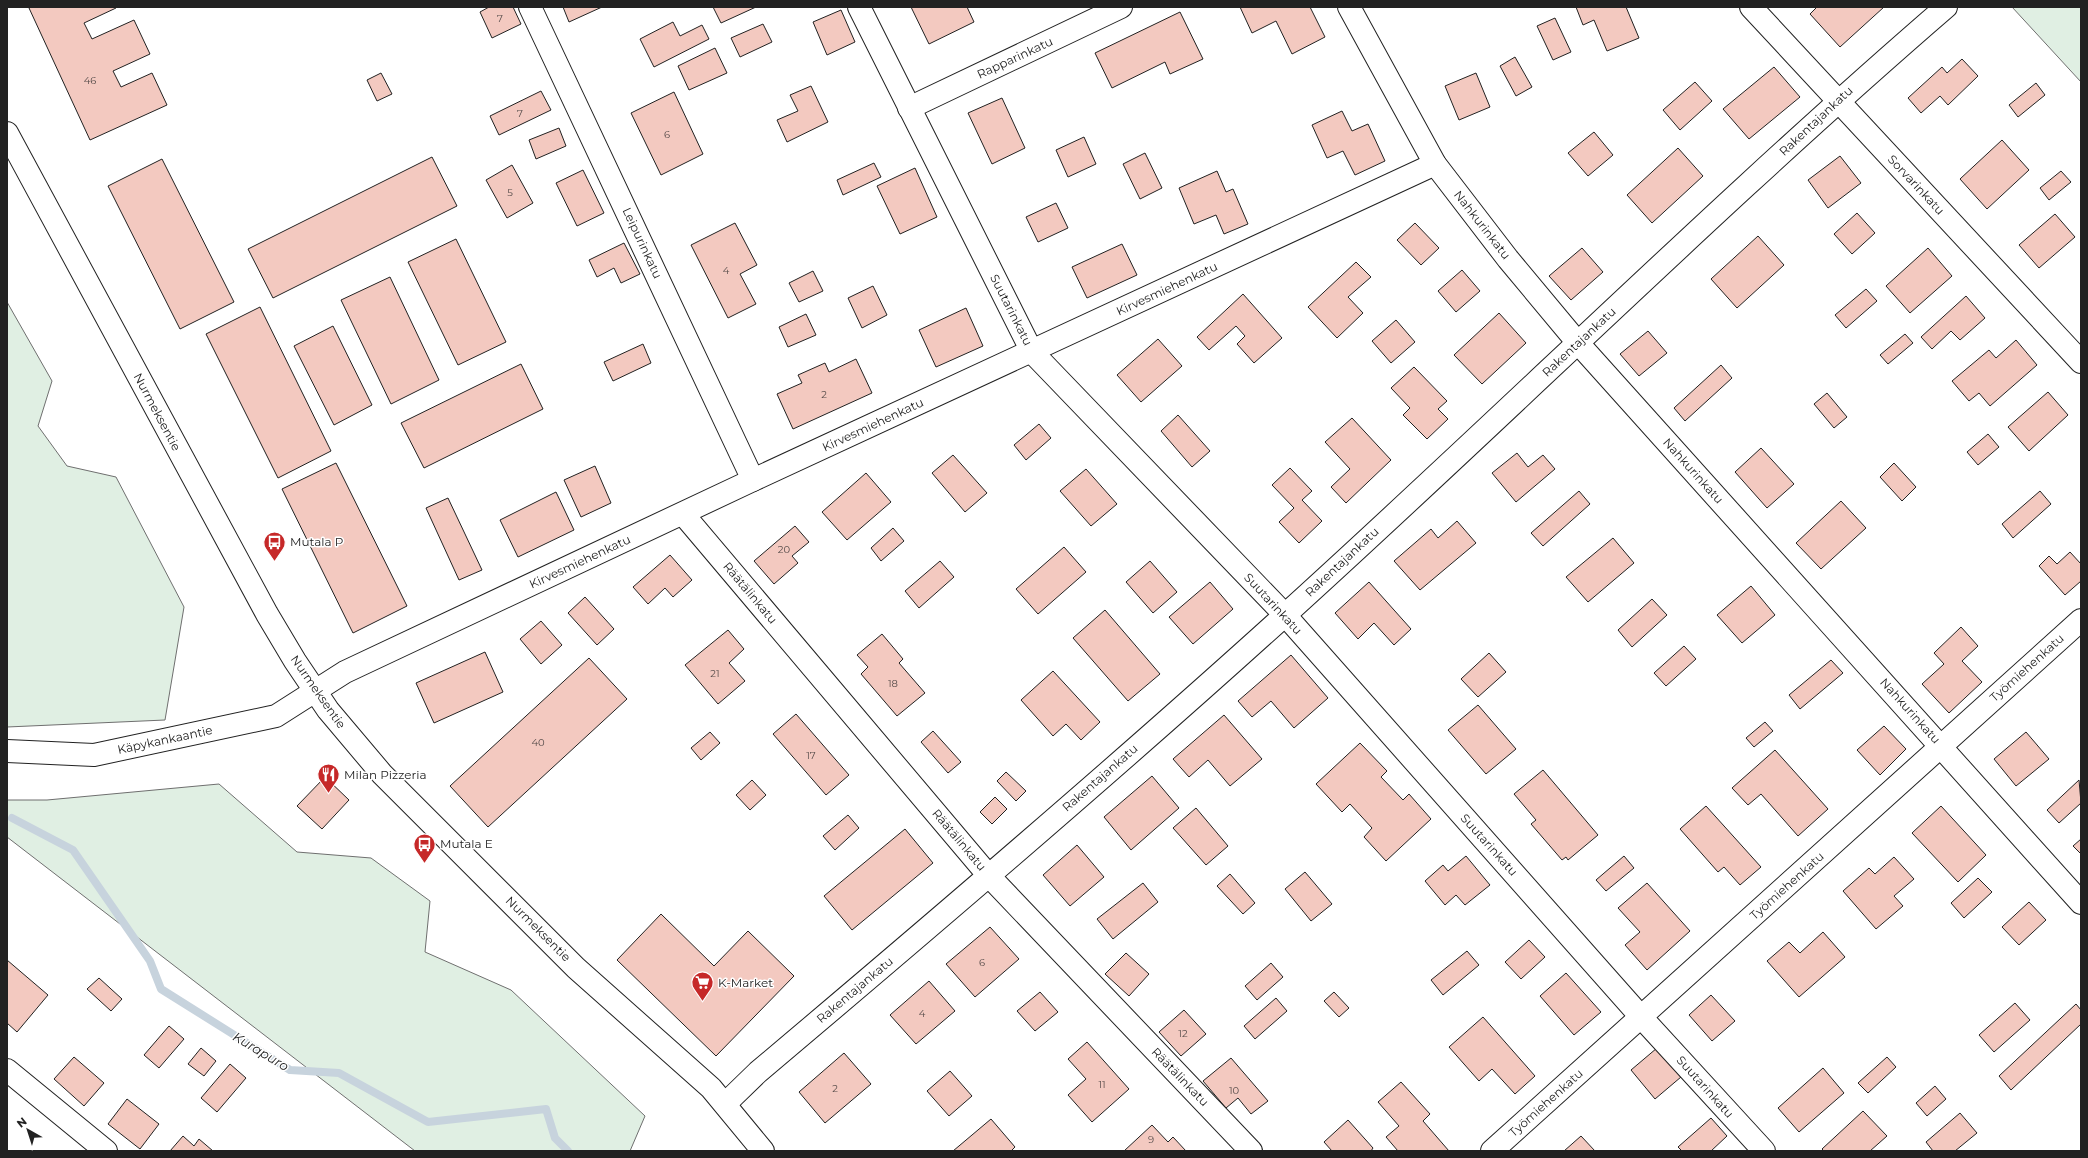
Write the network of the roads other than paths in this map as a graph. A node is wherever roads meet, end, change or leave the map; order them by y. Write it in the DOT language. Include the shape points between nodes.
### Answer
graph roads {
  1 [pos="530,7"];
  2 [pos="859,7"];
  3 [pos="1121,7"];
  4 [pos="1349,7"];
  5 [pos="1751,7"];
  6 [pos="1946,7"];
  7 [pos="1838,101"];
  8 [pos="909,108"];
  9 [pos="7,133"];
  10 [pos="1434,164"];
  11 [pos="1578,343"];
  12 [pos="1032,352"];
  13 [pos="2081,362"];
  14 [pos="753,480"];
  15 [pos="683,514"];
  16 [pos="1285,615"];
  17 [pos="2081,620"];
  18 [pos="314,690"];
  19 [pos="1941,745"];
  20 [pos="7,751"];
  21 [pos="989,876"];
  22 [pos="2081,903"];
  23 [pos="1642,1018"];
  24 [pos="7,1070"];
  25 [pos="725,1104"];
  26 [pos="106,1151"];
  27 [pos="763,1151"];
  28 [pos="1251,1151"];
  29 [pos="1492,1151"];
  30 [pos="1764,1151"];
  1 -- 14 [label="street, Leipurinkatu"];
  2 -- 8 [label="street, Suutarinkatu"];
  3 -- 8 [label="street, Rapparinkatu"];
  4 -- 10 [label="street, Nahkurinkatu"];
  5 -- 7 [label="street, Sorvarinkatu"];
  6 -- 7 [label="street, Rakentajankatu"];
  7 -- 11 [label="street, Rakentajankatu"];
  7 -- 13 [label="street, Sorvarinkatu"];
  8 -- 12 [label="street, Suutarinkatu"];
  9 -- 18 [label="street, Nurmeksentie" via="260,600"];
  10 -- 11 [label="street, Nahkurinkatu"];
  10 -- 12 [label="street, Kirvesmiehenkatu"];
  11 -- 16 [label="street, Rakentajankatu"];
  11 -- 19 [label="street, Nahkurinkatu"];
  12 -- 14 [label="street, Kirvesmiehenkatu"];
  12 -- 16 [label="street, Suutarinkatu"];
  14 -- 15 [label="street, Kirvesmiehenkatu"];
  15 -- 18 [label="street, Kirvesmiehenkatu" via="345,672"];
  15 -- 21 [label="street, Räätälinkatu"];
  16 -- 21 [label="street, Rakentajankatu"];
  16 -- 23 [label="street, Suutarinkatu"];
  17 -- 19 [label="street, Työmiehenkatu"];
  18 -- 20 [label="street, Käpykankaantie" via="276,716 94,755"];
  18 -- 25 [label="street, Nurmeksentie" via="382,774 576,968 711,1088"];
  19 -- 22 [label="street, Nahkurinkatu"];
  19 -- 23 [label="street, Työmiehenkatu"];
  21 -- 25 [label="street, Rakentajankatu" via="758,1072"];
  21 -- 28 [label="street, Räätälinkatu"];
  23 -- 29 [label="street, Työmiehenkatu"];
  23 -- 30 [label="street, Suutarinkatu"];
  24 -- 26 [label="street"];
  25 -- 27 [label="street, Nurmeksentie"];
}
